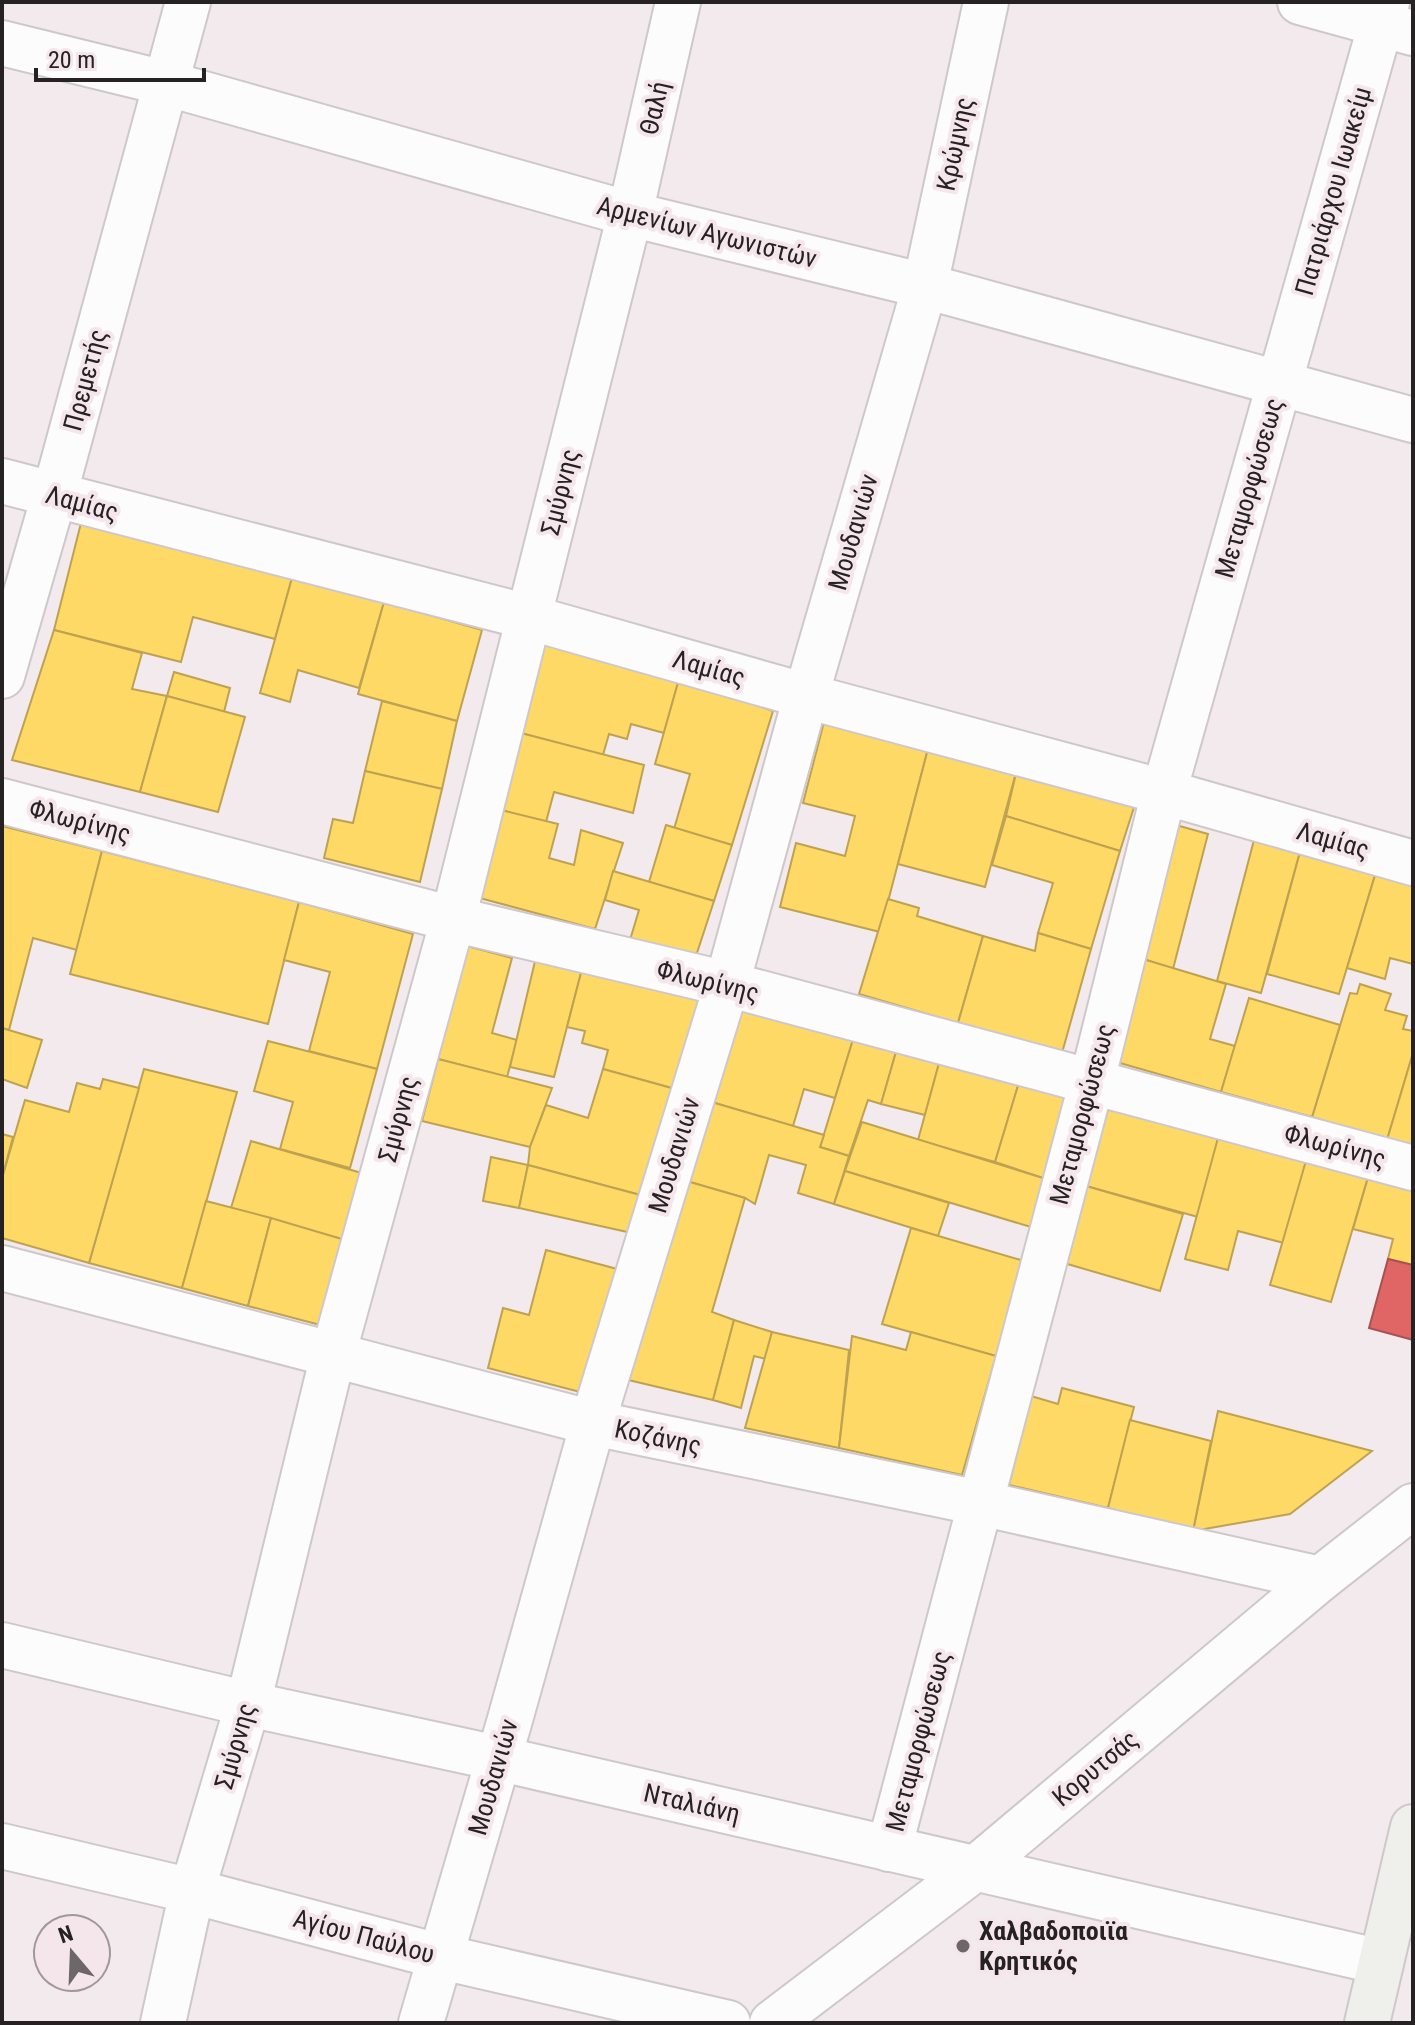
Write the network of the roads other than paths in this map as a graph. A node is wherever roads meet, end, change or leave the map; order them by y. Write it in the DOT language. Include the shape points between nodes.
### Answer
graph roads {
  1 [pos="188,2"];
  2 [pos="678,2"];
  3 [pos="986,2"];
  4 [pos="1300,2"];
  5 [pos="1394,20"];
  6 [pos="2,43"];
  7 [pos="165,83"];
  8 [pos="630,214"];
  9 [pos="925,286"];
  10 [pos="1279,381"];
  11 [pos="1413,420"];
  12 [pos="2,481"];
  13 [pos="54,496"];
  14 [pos="528,617"];
  15 [pos="2,676"];
  16 [pos="806,696"];
  17 [pos="1164,792"];
  18 [pos="2,801"];
  19 [pos="1413,863"];
  20 [pos="453,919"];
  21 [pos="727,984"];
  22 [pos="1092,1081"];
  23 [pos="1413,1168"];
  24 [pos="2,1268"];
  25 [pos="333,1355"];
  26 [pos="593,1423"];
  27 [pos="980,1503"];
  28 [pos="1413,1506"];
  29 [pos="1320,1579"];
  30 [pos="2,1645"];
  31 [pos="248,1704"];
  32 [pos="497,1758"];
  33 [pos="1413,1827"];
  34 [pos="2,1846"];
  35 [pos="889,1849"];
  36 [pos="976,1868"];
  37 [pos="192,1891"];
  38 [pos="442,1957"];
  39 [pos="1381,1962"];
  40 [pos="163,2023"];
  41 [pos="421,2023"];
  42 [pos="728,2023"];
  43 [pos="772,2023"];
  44 [pos="1367,2023"];
  1 -- 7 [label="street, Πρεμετής"];
  2 -- 8 [label="street, Θαλή"];
  3 -- 9 [label="street, Κρώμνης"];
  4 -- 5 [label="street"];
  5 -- 10 [label="street, Πατριάρχου Ιωακείμ"];
  6 -- 7 [label="street, Αρμενίων Αγωνιστών"];
  7 -- 8 [label="street, Αρμενίων Αγωνιστών"];
  7 -- 13 [label="street, Πρεμετής"];
  8 -- 9 [label="street, Αρμενίων Αγωνιστών"];
  8 -- 14 [label="street, Σμύρνης"];
  9 -- 10 [label="street, Αρμενίων Αγωνιστών"];
  9 -- 16 [label="street, Μουδανιών"];
  10 -- 11 [label="street, Αρμενίων Αγωνιστών"];
  10 -- 17 [label="street, Μεταμορφώσεως"];
  12 -- 13 [label="street, Λαμίας"];
  13 -- 14 [label="street, Λαμίας"];
  13 -- 15 [label="street, Πρεμετής"];
  14 -- 16 [label="street, Λαμίας"];
  14 -- 20 [label="street, Σμύρνης"];
  16 -- 17 [label="street, Λαμίας"];
  16 -- 21 [label="street, Μουδανιών"];
  17 -- 19 [label="street, Λαμίας"];
  17 -- 22 [label="street, Μεταμορφώσεως"];
  18 -- 20 [label="street, Φλωρίνης"];
  20 -- 21 [label="street, Φλωρίνης"];
  20 -- 25 [label="street, Σμύρνης"];
  21 -- 22 [label="street, Φλωρίνης"];
  21 -- 26 [label="street, Μουδανιών"];
  22 -- 23 [label="street, Φλωρίνης"];
  22 -- 27 [label="street, Μεταμορφώσεως"];
  24 -- 25 [label="street, Κοζάνης"];
  25 -- 26 [label="street, Κοζάνης"];
  25 -- 31 [label="street, Σμύρνης"];
  26 -- 27 [label="street, Κοζάνης"];
  26 -- 32 [label="street, Μουδανιών"];
  27 -- 29 [label="street, Κοζάνης"];
  27 -- 35 [label="street, Μεταμορφώσεως"];
  28 -- 29 [label="street, Κορυτσάς"];
  29 -- 36 [label="street, Κορυτσάς"];
  30 -- 31 [label="street, Νταλιάνη"];
  31 -- 32 [label="street, Νταλιάνη"];
  31 -- 37 [label="street, Σμύρνης"];
  32 -- 35 [label="street, Νταλιάνη"];
  32 -- 38 [label="street, Μουδανιών"];
  33 -- 39 [label="main road"];
  34 -- 37 [label="street, Αγίου Παύλου"];
  35 -- 36 [label="street, Νταλιάνη"];
  36 -- 39 [label="street, Νταλιάνη"];
  36 -- 43 [label="street, Κορυτσάς"];
  37 -- 38 [label="street, Αγίου Παύλου"];
  37 -- 40 [label="street, Σμύρνης"];
  38 -- 41 [label="street, Μουδανιών"];
  38 -- 42 [label="street, Αγίου Παύλου"];
  39 -- 44 [label="main road"];
}
